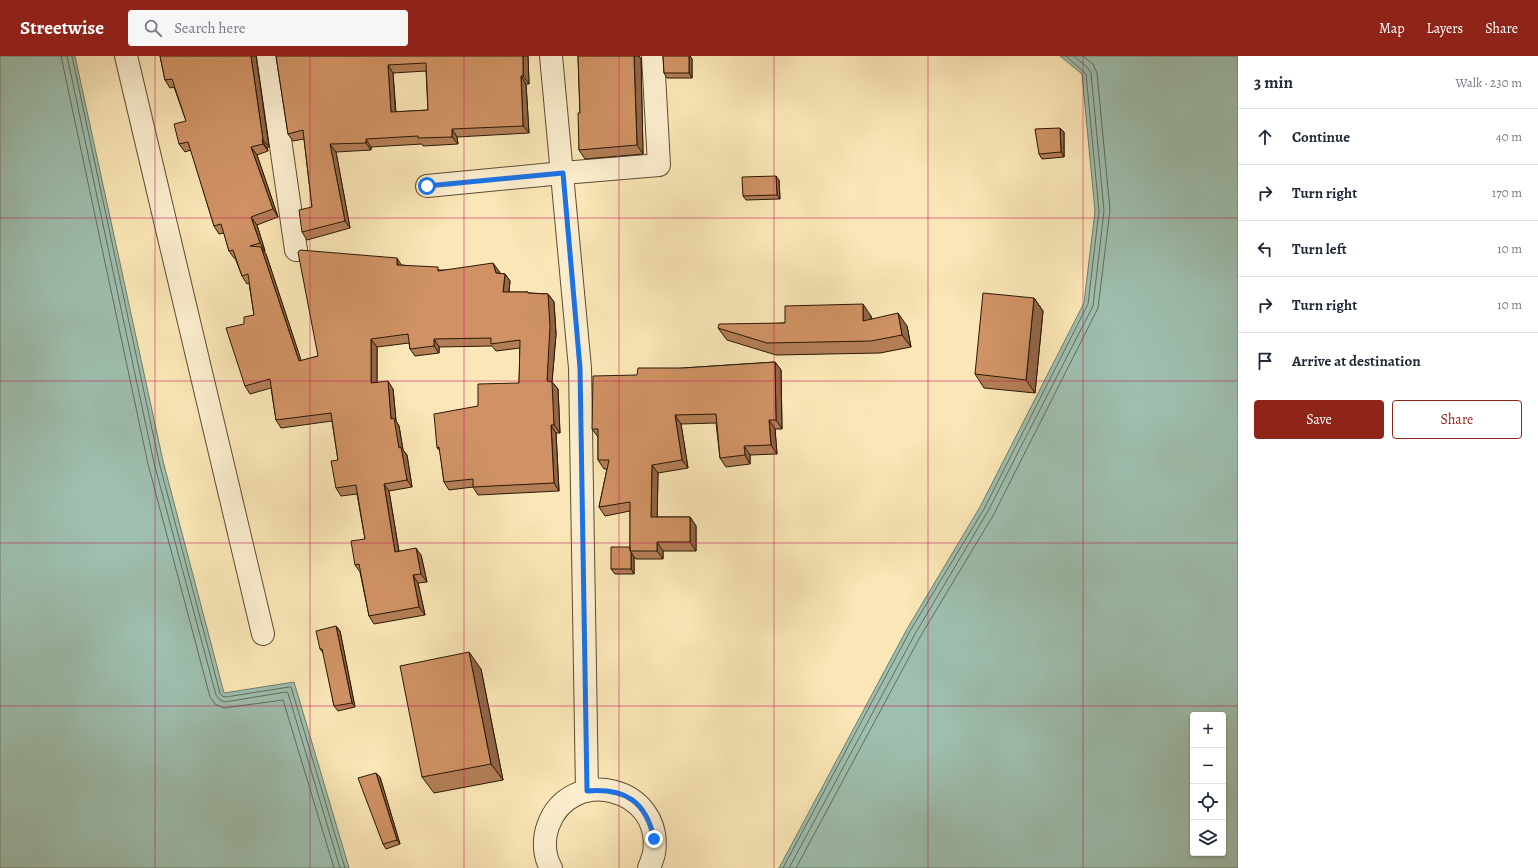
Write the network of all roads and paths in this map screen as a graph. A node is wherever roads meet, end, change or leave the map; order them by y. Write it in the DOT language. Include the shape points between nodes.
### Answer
graph roads {
  1 [pos="126,56"];
  2 [pos="268,56"];
  3 [pos="551,56"];
  4 [pos="653,56"];
  5 [pos="563,173"];
  6 [pos="427,186"];
  7 [pos="296,250"];
  8 [pos="263,634"];
  9 [pos="587,791"];
  10 [pos="551,868"];
  11 [pos="649,868"];
  1 -- 8 [label="street"];
  2 -- 7 [label="street"];
  3 -- 5 [label="street"];
  4 -- 5 [label="street" via="659,165"];
  5 -- 6 [label="street"];
  5 -- 9 [label="street" via="580,368"];
  9 -- 10 [label="street" via="572,797 560,806 551,819 545,849"];
  9 -- 11 [label="street" via="618,792 632,799 643,810 651,824 654,839 654,854"];
}
